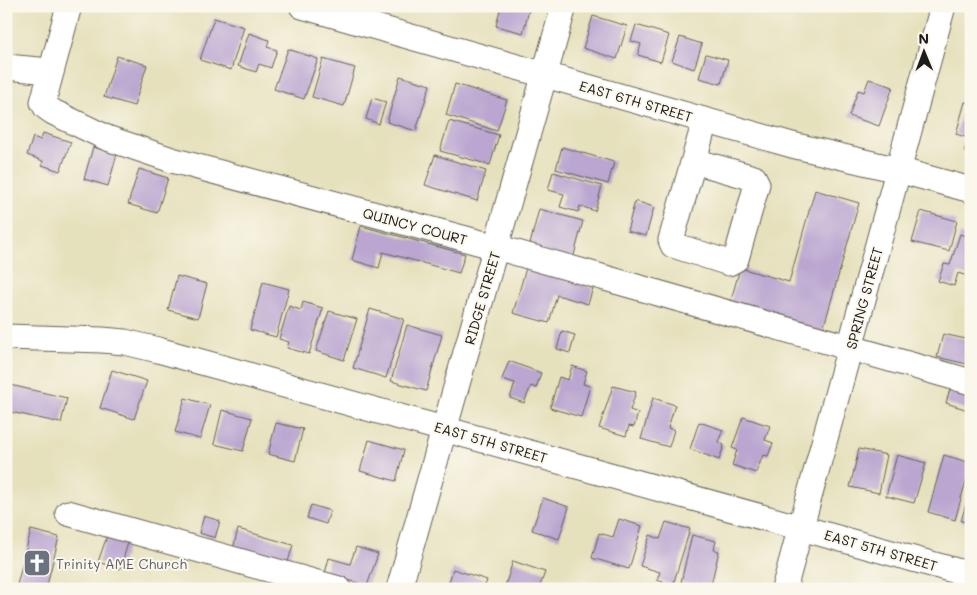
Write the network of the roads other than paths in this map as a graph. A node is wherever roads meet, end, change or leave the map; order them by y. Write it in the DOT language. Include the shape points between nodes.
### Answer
graph roads {
  1 [pos="69,6"];
  2 [pos="302,6"];
  3 [pos="564,6"];
  4 [pos="943,6"];
  5 [pos="6,67"];
  6 [pos="50,71"];
  7 [pos="544,75"];
  8 [pos="705,121"];
  9 [pos="694,161"];
  10 [pos="898,170"];
  11 [pos="971,190"];
  12 [pos="496,247"];
  13 [pos="6,337"];
  14 [pos="851,348"];
  15 [pos="971,382"];
  16 [pos="445,429"];
  17 [pos="68,513"];
  18 [pos="802,528"];
  19 [pos="971,575"];
  20 [pos="339,589"];
  21 [pos="399,589"];
  22 [pos="784,589"];
  1 -- 6 [label="street"];
  2 -- 7 [label="street, EAST 6TH STREET"];
  3 -- 7 [label="street, RIDGE STREET"];
  4 -- 10 [label="street, SPRING STREET"];
  5 -- 6 [label="street"];
  6 -- 12 [label="street, QUINCY COURT" via="43,102 46,107 106,138 172,160"];
  7 -- 8 [label="street, EAST 6TH STREET"];
  7 -- 12 [label="street, RIDGE STREET"];
  8 -- 9 [label="street"];
  8 -- 10 [label="street, EAST 6TH STREET"];
  10 -- 11 [label="street, EAST 6TH STREET"];
  10 -- 14 [label="street, SPRING STREET"];
  12 -- 14 [label="street, QUINCY COURT"];
  12 -- 16 [label="street, RIDGE STREET"];
  13 -- 16 [label="street, EAST 5TH STREET" via="133,344"];
  14 -- 15 [label="street, QUINCY COURT"];
  14 -- 18 [label="street, SPRING STREET"];
  16 -- 18 [label="street, EAST 5TH STREET"];
  16 -- 21 [label="street, RIDGE STREET"];
  17 -- 20 [label="street"];
  18 -- 19 [label="street, EAST 5TH STREET"];
  18 -- 22 [label="street, SPRING STREET"];
}
